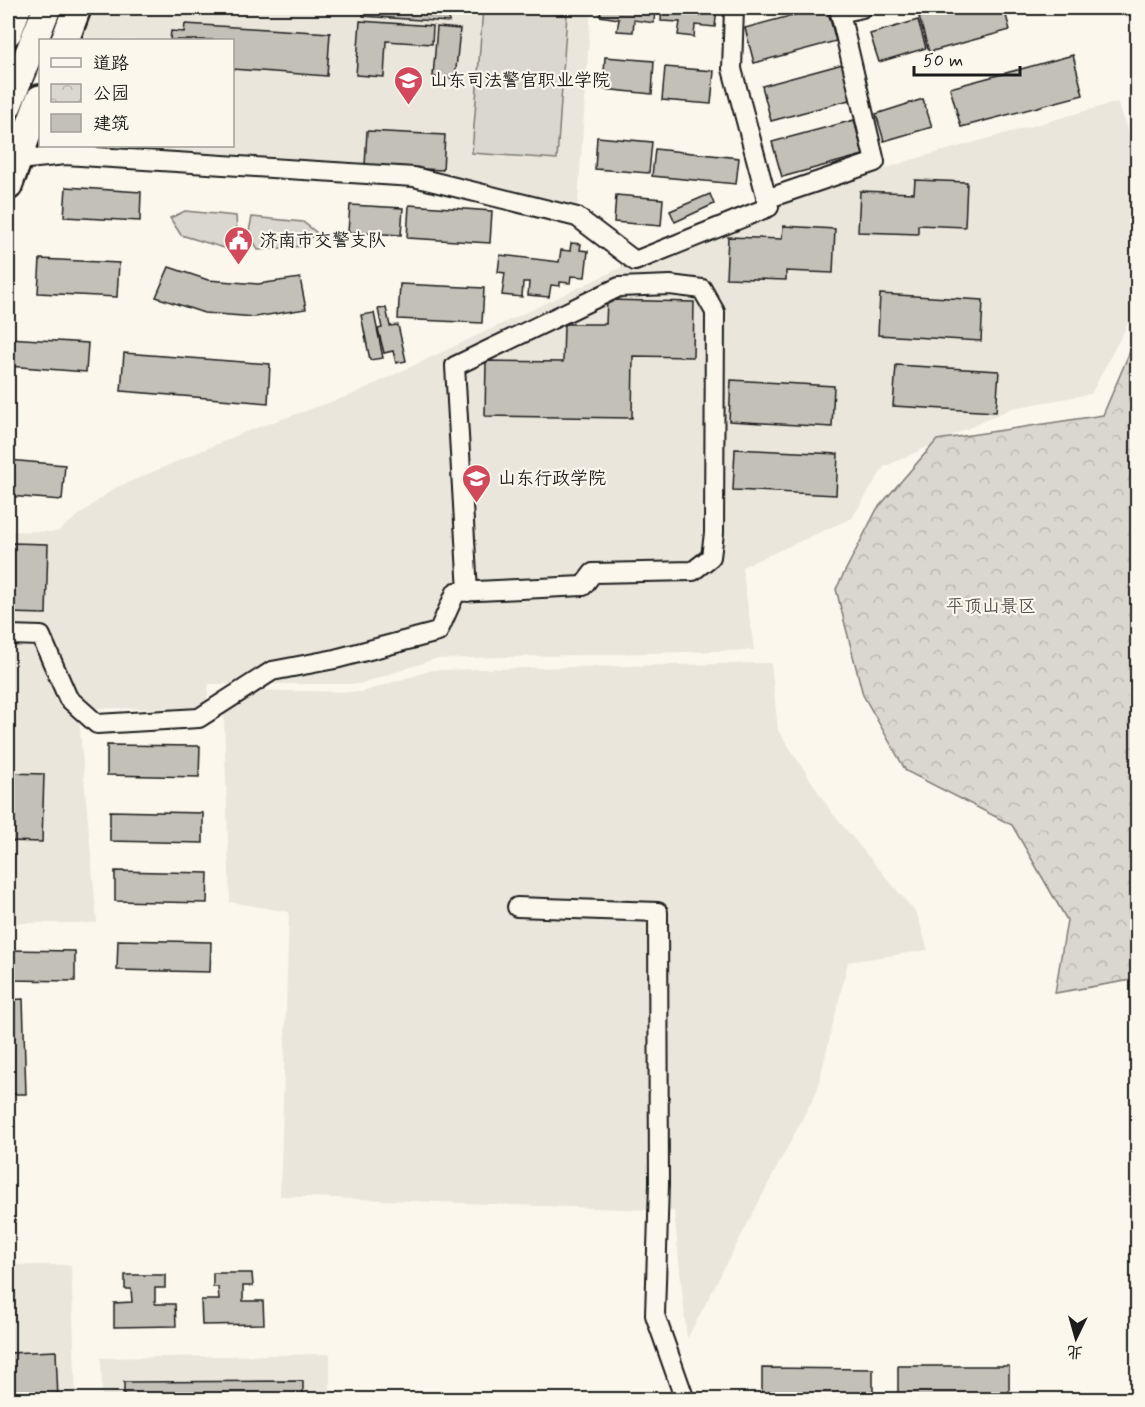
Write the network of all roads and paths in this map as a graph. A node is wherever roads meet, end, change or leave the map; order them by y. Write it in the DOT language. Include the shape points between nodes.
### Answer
graph roads {
  1 [pos="17,8"];
  2 [pos="47,8"];
  3 [pos="77,8"];
  4 [pos="734,8"];
  5 [pos="862,8"];
  6 [pos="8,32"];
  7 [pos="65,39"];
  8 [pos="39,101"];
  9 [pos="8,105"];
  10 [pos="12,160"];
  11 [pos="8,186"];
  12 [pos="766,199"];
  13 [pos="468,592"];
  14 [pos="8,635"];
  15 [pos="517,907"];
  16 [pos="685,1400"];
  1 -- 6 [label="highway"];
  2 -- 9 [label="highway"];
  3 -- 7 [label="highway"];
  4 -- 12 [label="street" via="732,69"];
  5 -- 12 [label="street" via="840,13 875,162"];
  8 -- 10 [label="highway"];
  10 -- 11 [label="highway"];
  10 -- 12 [label="street" via="65,154 414,177 577,217 635,261 769,207"];
  13 -- 13 [label="street" via="583,586 593,573 693,571 711,557 715,312 702,289 670,285 619,287 455,366"];
  13 -- 14 [label="street" via="456,592 438,632 335,659 272,670 199,718 97,724 68,698 42,636"];
  15 -- 16 [label="street" via="658,912 659,1184 655,1315"];
}
